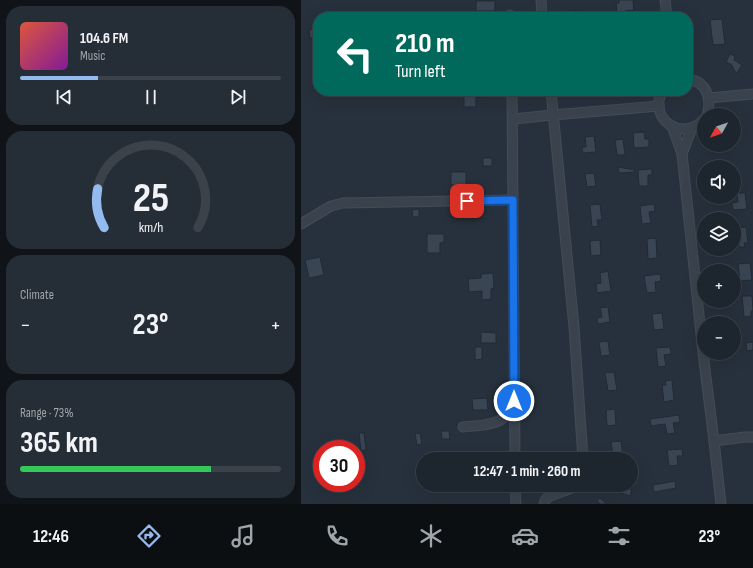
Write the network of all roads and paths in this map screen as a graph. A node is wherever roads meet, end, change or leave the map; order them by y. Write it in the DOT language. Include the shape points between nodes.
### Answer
graph roads {
  1 [pos="541,0"];
  2 [pos="665,0"];
  3 [pos="542,12"];
  4 [pos="666,12"];
  5 [pos="693,81"];
  6 [pos="753,94"];
  7 [pos="512,96"];
  8 [pos="551,96"];
  9 [pos="660,96"];
  10 [pos="709,98"];
  11 [pos="659,106"];
  12 [pos="709,108"];
  13 [pos="553,115"];
  14 [pos="513,119"];
  15 [pos="672,126"];
  16 [pos="697,126"];
  17 [pos="692,128"];
  18 [pos="682,154"];
  19 [pos="513,200"];
  20 [pos="301,224"];
  21 [pos="514,401"];
  22 [pos="463,428"];
  23 [pos="753,437"];
  24 [pos="714,441"];
  25 [pos="515,452"];
  26 [pos="583,452"];
  27 [pos="515,492"];
  28 [pos="562,492"];
  29 [pos="516,504"];
  30 [pos="545,504"];
  31 [pos="721,504"];
  1 -- 3 [label="street"];
  2 -- 4 [label="street"];
  5 -- 10 [label="street" via="702,86"];
  6 -- 10 [label="street"];
  7 -- 14 [label="street"];
  8 -- 13 [label="street"];
  9 -- 11 [label="street"];
  10 -- 12 [label="street"];
  11 -- 13 [label="street"];
  11 -- 15 [label="street" via="663,118"];
  13 -- 14 [label="street"];
  13 -- 26 [label="street" via="574,327"];
  14 -- 19 [label="street"];
  15 -- 17 [label="street" via="678,129"];
  15 -- 18 [label="street"];
  16 -- 17 [label="street"];
  17 -- 18 [label="street"];
  18 -- 24 [label="street"];
  19 -- 20 [label="street" via="343,203 331,206"];
  19 -- 21 [label="street"];
  21 -- 22 [label="street" via="512,408 497,423"];
  21 -- 25 [label="street"];
  23 -- 24 [label="street"];
  24 -- 31 [label="street"];
  27 -- 29 [label="street"];
  28 -- 30 [label="street" via="549,497"];
}
